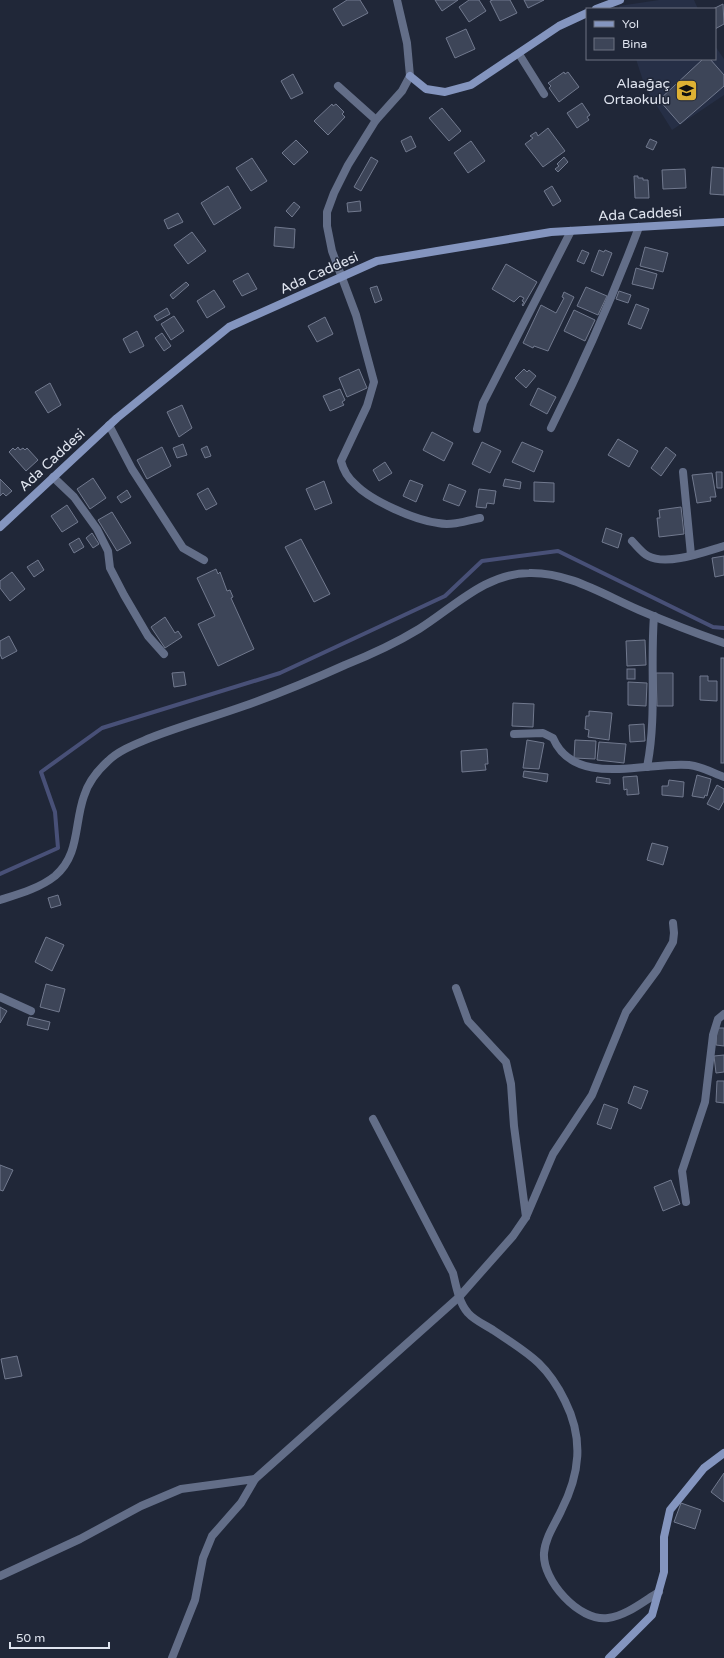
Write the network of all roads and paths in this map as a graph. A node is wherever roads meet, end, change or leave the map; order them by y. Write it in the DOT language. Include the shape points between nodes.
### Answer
graph roads {
  1 [pos="397,0"];
  2 [pos="620,0"];
  3 [pos="599,8"];
  4 [pos="586,13"];
  5 [pos="519,54"];
  6 [pos="410,76"];
  7 [pos="338,86"];
  8 [pos="544,94"];
  9 [pos="376,120"];
  10 [pos="724,222"];
  11 [pos="638,227"];
  12 [pos="571,231"];
  13 [pos="342,277"];
  14 [pos="109,425"];
  15 [pos="551,428"];
  16 [pos="477,429"];
  17 [pos="682,472"];
  18 [pos="53,477"];
  19 [pos="480,518"];
  20 [pos="0,527"];
  21 [pos="632,541"];
  22 [pos="724,546"];
  23 [pos="691,555"];
  24 [pos="204,560"];
  25 [pos="654,616"];
  26 [pos="724,643"];
  27 [pos="164,654"];
  28 [pos="514,734"];
  29 [pos="647,767"];
  30 [pos="724,777"];
  31 [pos="0,900"];
  32 [pos="673,923"];
  33 [pos="456,988"];
  34 [pos="0,997"];
  35 [pos="31,1011"];
  36 [pos="724,1014"];
  37 [pos="374,1119"];
  38 [pos="686,1202"];
  39 [pos="526,1217"];
  40 [pos="459,1297"];
  41 [pos="724,1453"];
  42 [pos="255,1479"];
  43 [pos="0,1576"];
  44 [pos="659,1592"];
  45 [pos="172,1658"];
  46 [pos="609,1658"];
  1 -- 6 [label="street" via="407,43"];
  2 -- 3 [label="main road"];
  4 -- 5 [label="main road" via="560,26"];
  5 -- 6 [label="main road" via="471,86 445,92 426,88"];
  5 -- 8 [label="street"];
  6 -- 9 [label="street" via="402,91"];
  7 -- 9 [label="street"];
  9 -- 13 [label="street" via="348,165 328,212 327,226 332,251"];
  10 -- 11 [label="main road, Ada Caddesi"];
  11 -- 12 [label="main road, Ada Caddesi"];
  11 -- 15 [label="street" via="577,377"];
  12 -- 13 [label="main road, Ada Caddesi" via="551,232 377,261"];
  12 -- 16 [label="street" via="483,403"];
  13 -- 14 [label="main road, Ada Caddesi" via="229,327"];
  13 -- 19 [label="street" via="356,315 374,382 367,406 341,461 343,468 355,485 376,499 417,518 439,524"];
  14 -- 18 [label="main road, Ada Caddesi"];
  14 -- 24 [label="street" via="132,469 183,548"];
  17 -- 23 [label="street"];
  18 -- 20 [label="main road, Ada Caddesi"];
  18 -- 27 [label="street" via="74,497 98,529 108,551 110,568 124,595 148,636"];
  21 -- 23 [label="street" via="648,556 665,560"];
  22 -- 23 [label="street"];
  25 -- 26 [label="street"];
  25 -- 29 [label="street" via="652,733"];
  25 -- 31 [label="street" via="557,575 506,575 489,582 418,630 346,665 245,705 186,724 129,747 109,760 90,782 84,795 75,844 69,861 55,876 29,890"];
  28 -- 29 [label="street" via="543,733 553,738 558,750 582,766 612,769"];
  29 -- 30 [label="street" via="662,764 691,765"];
  32 -- 39 [label="street" via="673,942 657,970 626,1012 592,1095 553,1154"];
  33 -- 39 [label="street" via="468,1021 506,1062 511,1084"];
  34 -- 35 [label="street"];
  36 -- 38 [label="street" via="718,1019 713,1035 706,1102 682,1170"];
  37 -- 40 [label="street" via="453,1274"];
  39 -- 40 [label="street" via="513,1236"];
  40 -- 42 [label="street"];
  40 -- 44 [label="street" via="467,1313 537,1360 551,1376 566,1402 579,1452 570,1494 547,1540 544,1553 546,1570 555,1588 574,1606 594,1617 608,1618 629,1610"];
  41 -- 44 [label="main road" via="704,1468 670,1510 664,1537 664,1572"];
  42 -- 43 [label="street" via="181,1489 141,1506 80,1539"];
  42 -- 45 [label="street" via="241,1503 212,1536 203,1558 195,1600"];
  44 -- 46 [label="main road" via="652,1615"];
}
